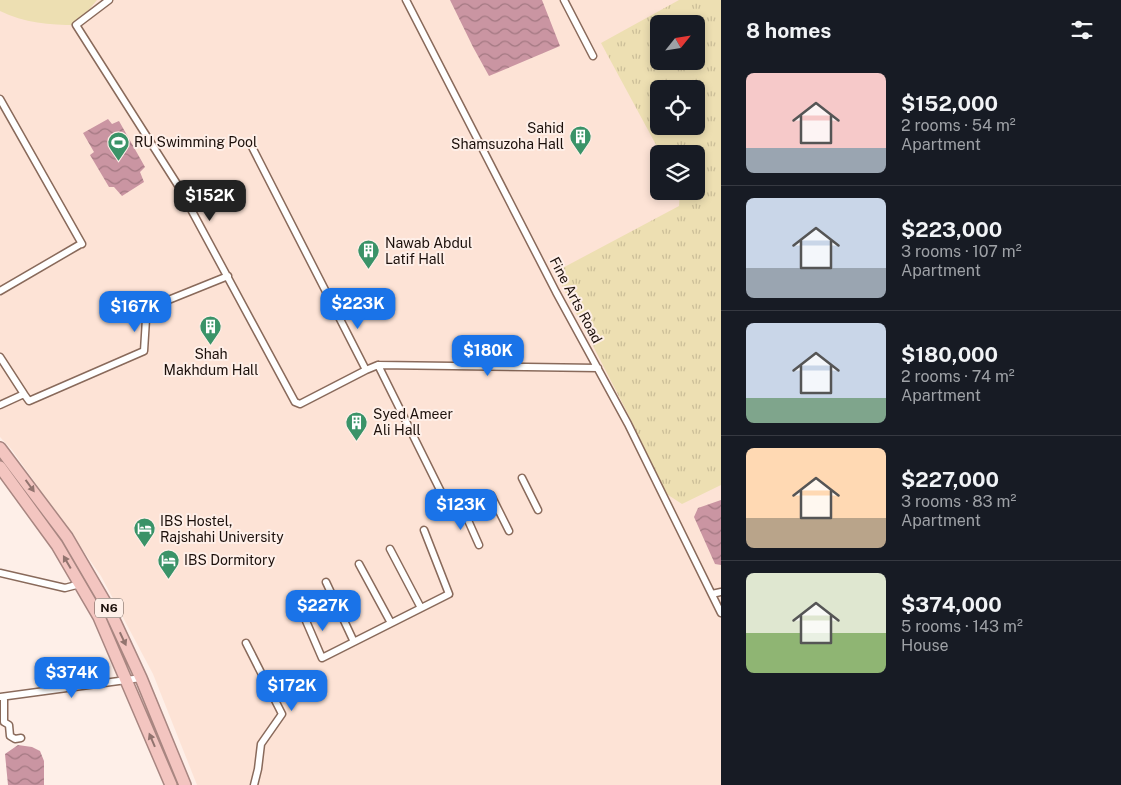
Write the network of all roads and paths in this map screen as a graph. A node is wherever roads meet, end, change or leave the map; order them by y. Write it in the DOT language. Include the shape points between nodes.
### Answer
graph roads {
  1 [pos="110,0"];
  2 [pos="406,0"];
  3 [pos="564,0"];
  4 [pos="593,56"];
  5 [pos="0,99"];
  6 [pos="251,144"];
  7 [pos="228,276"];
  8 [pos="0,291"];
  9 [pos="0,357"];
  10 [pos="378,365"];
  11 [pos="598,368"];
  12 [pos="366,370"];
  13 [pos="24,394"];
  14 [pos="0,405"];
  15 [pos="0,448"];
  16 [pos="0,468"];
  17 [pos="522,478"];
  18 [pos="491,495"];
  19 [pos="463,509"];
  20 [pos="538,510"];
  21 [pos="452,514"];
  22 [pos="424,530"];
  23 [pos="509,531"];
  24 [pos="479,545"];
  25 [pos="390,549"];
  26 [pos="359,564"];
  27 [pos="0,573"];
  28 [pos="326,582"];
  29 [pos="80,584"];
  30 [pos="721,592"];
  31 [pos="712,594"];
  32 [pos="422,608"];
  33 [pos="721,613"];
  34 [pos="303,614"];
  35 [pos="391,623"];
  36 [pos="354,642"];
  37 [pos="246,643"];
  38 [pos="141,678"];
  39 [pos="127,681"];
  40 [pos="2,697"];
  41 [pos="22,738"];
  42 [pos="171,785"];
  43 [pos="185,785"];
  44 [pos="254,785"];
  1 -- 7 [label="street" via="76,25 179,187"];
  2 -- 11 [label="street, Fine Arts Road"];
  3 -- 4 [label="street"];
  5 -- 8 [label="street" via="80,244"];
  6 -- 12 [label="street"];
  7 -- 12 [label="street" via="297,404"];
  7 -- 13 [label="street" via="156,305 146,319 144,351 29,402"];
  9 -- 13 [label="street"];
  10 -- 11 [label="street"];
  10 -- 12 [label="street"];
  10 -- 21 [label="street"];
  11 -- 31 [label="street, Fine Arts Road"];
  13 -- 14 [label="street"];
  15 -- 38 [label="highway, N6, one-way" via="67,537 109,609"];
  29 -- 16 [label="highway, N6, one-way" via="57,545"];
  17 -- 20 [label="street"];
  18 -- 23 [label="street"];
  19 -- 24 [label="street"];
  22 -- 32 [label="street" via="449,594"];
  25 -- 32 [label="street"];
  26 -- 35 [label="street"];
  27 -- 29 [label="street" via="65,588"];
  28 -- 36 [label="street"];
  29 -- 39 [label="highway, N6" via="99,617"];
  30 -- 31 [label="street"];
  31 -- 33 [label="street, Fine Arts Road"];
  32 -- 35 [label="street"];
  34 -- 36 [label="street" via="322,658"];
  35 -- 36 [label="street"];
  37 -- 44 [label="street" via="282,714 261,744"];
  38 -- 39 [label="street"];
  38 -- 43 [label="highway, N6"];
  39 -- 40 [label="street"];
  42 -- 39 [label="highway, N6, one-way"];
  40 -- 41 [label="street" via="4,722 9,725 10,736"];
}
